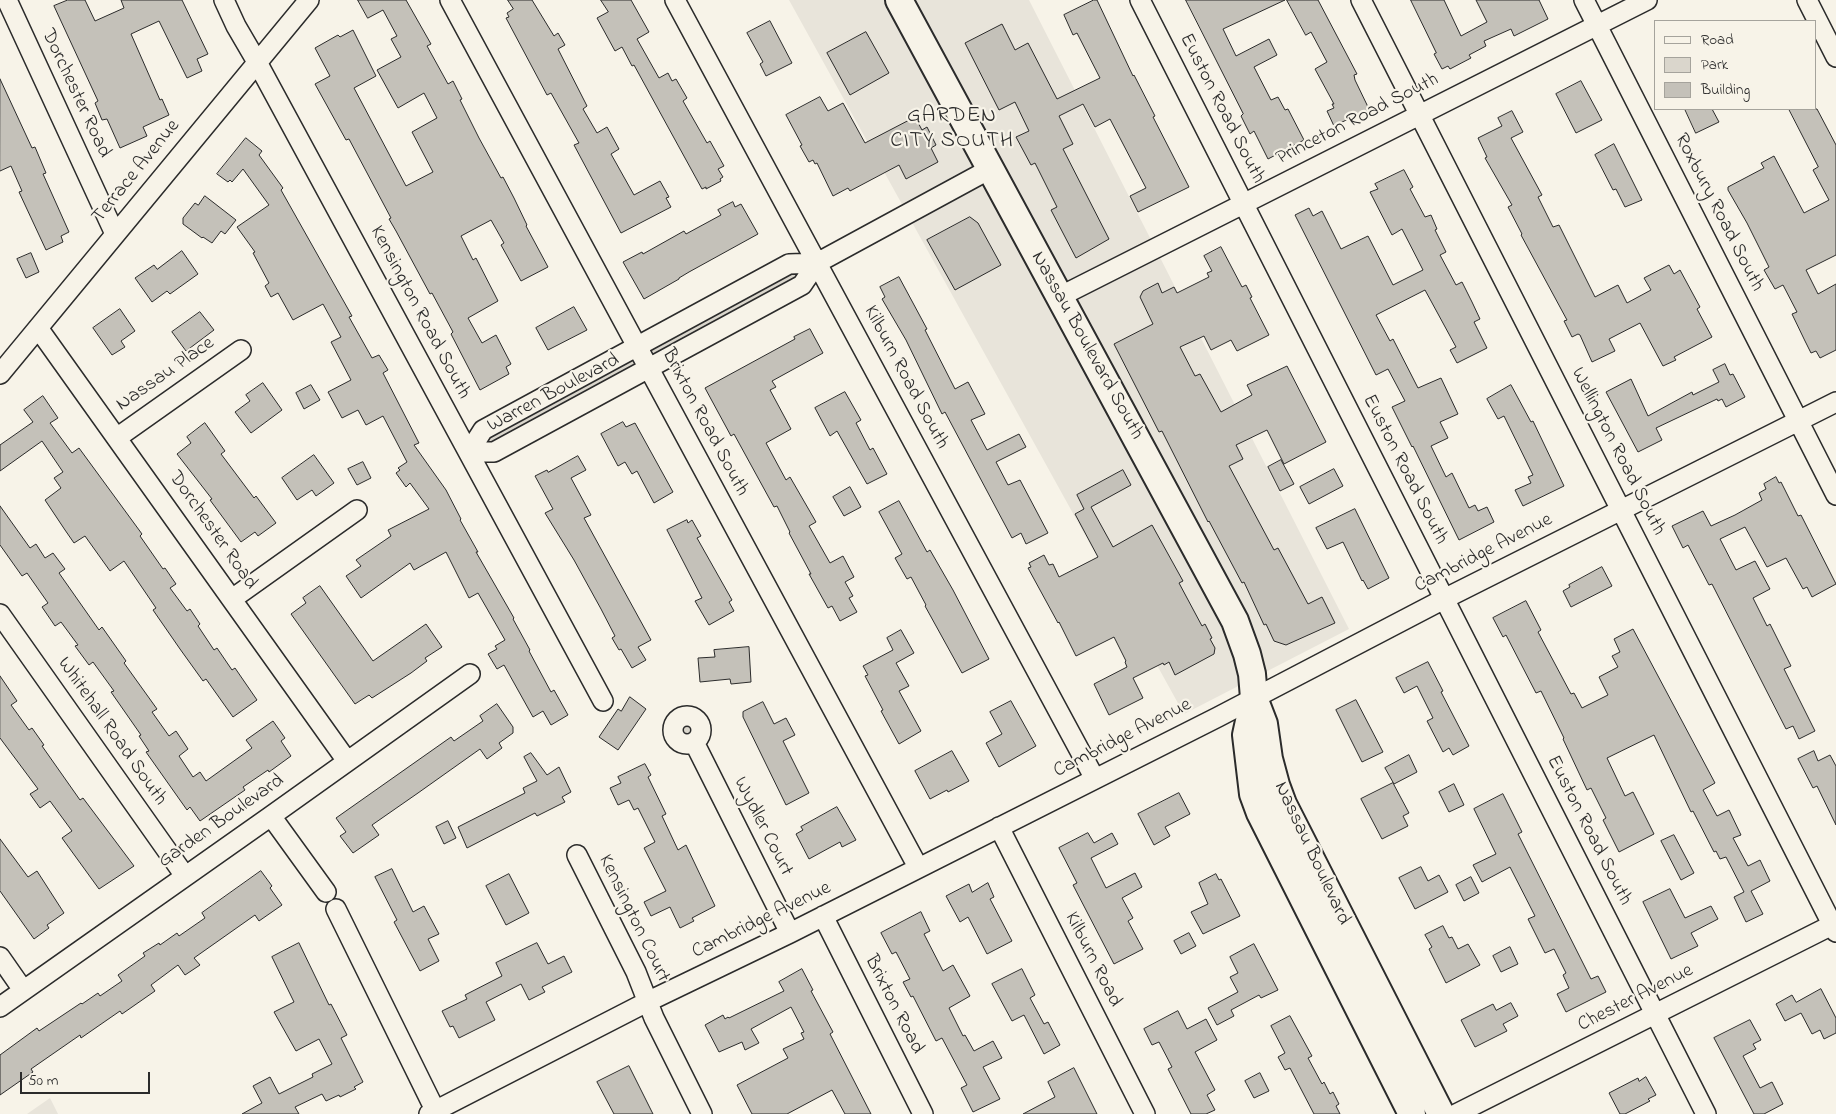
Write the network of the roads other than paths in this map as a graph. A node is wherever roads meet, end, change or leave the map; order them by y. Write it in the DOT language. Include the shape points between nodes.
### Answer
graph roads {
  1 [pos="7,0"];
  2 [pos="224,0"];
  3 [pos="309,0"];
  4 [pos="450,0"];
  5 [pos="675,0"];
  6 [pos="899,0"];
  7 [pos="1140,0"];
  8 [pos="1362,0"];
  9 [pos="1584,0"];
  10 [pos="1647,0"];
  11 [pos="1807,0"];
  12 [pos="1597,25"];
  13 [pos="1836,56"];
  14 [pos="257,62"];
  15 [pos="1420,114"];
  16 [pos="990,169"];
  17 [pos="1244,204"];
  18 [pos="115,234"];
  19 [pos="817,263"];
  20 [pos="1059,297"];
  21 [pos="38,328"];
  22 [pos="637,346"];
  23 [pos="241,350"];
  24 [pos="650,369"];
  25 [pos="0,374"];
  26 [pos="1836,402"];
  27 [pos="1798,421"];
  28 [pos="118,437"];
  29 [pos="469,452"];
  30 [pos="1836,495"];
  31 [pos="357,510"];
  32 [pos="1621,510"];
  33 [pos="232,599"];
  34 [pos="1444,599"];
  35 [pos="0,614"];
  36 [pos="470,674"];
  37 [pos="1254,698"];
  38 [pos="602,702"];
  39 [pos="694,742"];
  40 [pos="347,761"];
  41 [pos="1095,779"];
  42 [pos="271,816"];
  43 [pos="999,827"];
  44 [pos="577,854"];
  45 [pos="918,867"];
  46 [pos="185,876"];
  47 [pos="326,892"];
  48 [pos="336,909"];
  49 [pos="823,916"];
  50 [pos="1835,927"];
  51 [pos="790,933"];
  52 [pos="0,958"];
  53 [pos="23,990"];
  54 [pos="647,1002"];
  55 [pos="0,1007"];
  56 [pos="1655,1014"];
  57 [pos="434,1113"];
  58 [pos="702,1114"];
  59 [pos="923,1114"];
  60 [pos="1146,1114"];
  61 [pos="1412,1114"];
  62 [pos="1441,1114"];
  63 [pos="1456,1114"];
  64 [pos="1706,1114"];
  1 -- 18 [label="street, Dorchester Road"];
  2 -- 14 [label="street, Kensington Road South"];
  3 -- 14 [label="street, Terrace Avenue"];
  4 -- 22 [label="street, Brixton Road South"];
  5 -- 19 [label="street, Kilburn Road South"];
  6 -- 16 [label="main road, Nassau Boulevard South"];
  7 -- 17 [label="street, Euston Road South"];
  8 -- 15 [label="street, Wellington Road South"];
  9 -- 12 [label="street, Roxbury Road South"];
  10 -- 12 [label="street, Princeton Road South"];
  11 -- 13 [label="street"];
  12 -- 15 [label="street, Princeton Road South"];
  12 -- 27 [label="street, Roxbury Road South"];
  14 -- 18 [label="street, Terrace Avenue"];
  14 -- 29 [label="street, Kensington Road South"];
  15 -- 17 [label="street, Princeton Road South"];
  15 -- 32 [label="street, Wellington Road South"];
  16 -- 19 [label="street, Warren Boulevard"];
  16 -- 20 [label="main road, Nassau Boulevard South"];
  17 -- 20 [label="street, Princeton Road South"];
  17 -- 34 [label="street, Euston Road South"];
  18 -- 21 [label="street, Terrace Avenue"];
  19 -- 22 [label="street, Warren Boulevard" via="789,264"];
  19 -- 24 [label="street, Warren Boulevard" via="802,285"];
  19 -- 41 [label="street, Kilburn Road South"];
  20 -- 37 [label="main road, Nassau Boulevard South" via="1234,621 1252,674"];
  21 -- 25 [label="street, Terrace Avenue"];
  21 -- 28 [label="street, Dorchester Road"];
  22 -- 24 [label="street, Brixton Road South"];
  22 -- 29 [label="street, Warren Boulevard" via="483,430"];
  23 -- 28 [label="street, Nassau Place"];
  24 -- 29 [label="street, Warren Boulevard" via="494,452"];
  24 -- 45 [label="street, Brixton Road South"];
  26 -- 27 [label="street, Cambridge Avenue"];
  27 -- 30 [label="street, Roxbury Road South"];
  27 -- 32 [label="street, Cambridge Avenue"];
  28 -- 33 [label="street, Dorchester Road"];
  29 -- 38 [label="street, Kensington Road South"];
  31 -- 33 [label="street"];
  32 -- 34 [label="street, Cambridge Avenue"];
  32 -- 50 [label="street, Wellington Road South"];
  33 -- 40 [label="street, Dorchester Road"];
  34 -- 37 [label="street, Cambridge Avenue"];
  34 -- 56 [label="street, Euston Road South"];
  35 -- 46 [label="street, Whitehall Road South"];
  36 -- 40 [label="street, Garden Boulevard"];
  37 -- 41 [label="street, Cambridge Avenue"];
  37 -- 61 [label="main road, Nassau Boulevard" via="1246,735 1253,794 1260,813"];
  37 -- 62 [label="main road, Nassau Boulevard" via="1264,724 1269,760 1283,804"];
  39 -- 51 [label="street, Wydler Court"];
  40 -- 42 [label="street, Garden Boulevard"];
  41 -- 43 [label="street, Cambridge Avenue"];
  42 -- 46 [label="street, Garden Boulevard"];
  42 -- 47 [label="street"];
  43 -- 45 [label="street, Cambridge Avenue"];
  43 -- 60 [label="street, Kilburn Road"];
  44 -- 54 [label="street, Kensington Court" via="636,972"];
  45 -- 49 [label="street, Cambridge Avenue"];
  46 -- 53 [label="street, Garden Boulevard"];
  48 -- 57 [label="street"];
  49 -- 51 [label="street, Cambridge Avenue"];
  49 -- 59 [label="street, Brixton Road"];
  50 -- 56 [label="street, Chester Avenue"];
  51 -- 54 [label="street, Cambridge Avenue"];
  52 -- 53 [label="street"];
  53 -- 55 [label="street, Garden Boulevard"];
  54 -- 57 [label="street, Cambridge Avenue"];
  54 -- 58 [label="street, Kensington Court"];
  56 -- 63 [label="street, Chester Avenue"];
  56 -- 64 [label="street, Euston Road South"];
}
